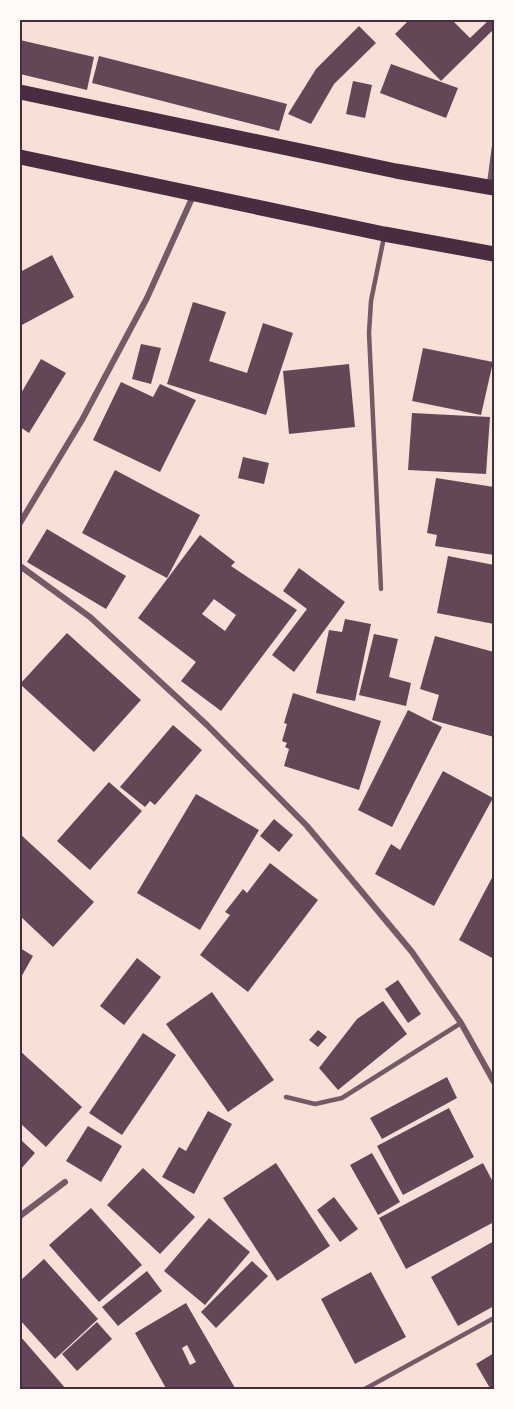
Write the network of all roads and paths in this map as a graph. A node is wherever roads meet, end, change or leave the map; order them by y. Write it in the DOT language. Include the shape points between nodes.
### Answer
graph roads {
  1 [pos="20,92"];
  2 [pos="495,147"];
  3 [pos="20,158"];
  4 [pos="491,188"];
  5 [pos="195,193"];
  6 [pos="384,234"];
  7 [pos="495,254"];
  8 [pos="20,524"];
  9 [pos="20,566"];
  10 [pos="381,589"];
  11 [pos="461,1023"];
  12 [pos="495,1082"];
  13 [pos="286,1097"];
  14 [pos="65,1182"];
  15 [pos="20,1216"];
  16 [pos="495,1318"];
  17 [pos="363,1389"];
  1 -- 4 [label="main road"];
  2 -- 4 [label="lane"];
  3 -- 5 [label="main road"];
  5 -- 6 [label="main road"];
  5 -- 8 [label="street" via="147,298 82,420"];
  6 -- 7 [label="main road"];
  6 -- 10 [label="lane" via="369,333"];
  9 -- 11 [label="street" via="90,617 207,725 307,826 412,952"];
  11 -- 12 [label="street"];
  11 -- 13 [label="lane" via="342,1098 315,1104"];
  14 -- 15 [label="street"];
  16 -- 17 [label="lane"];
}
